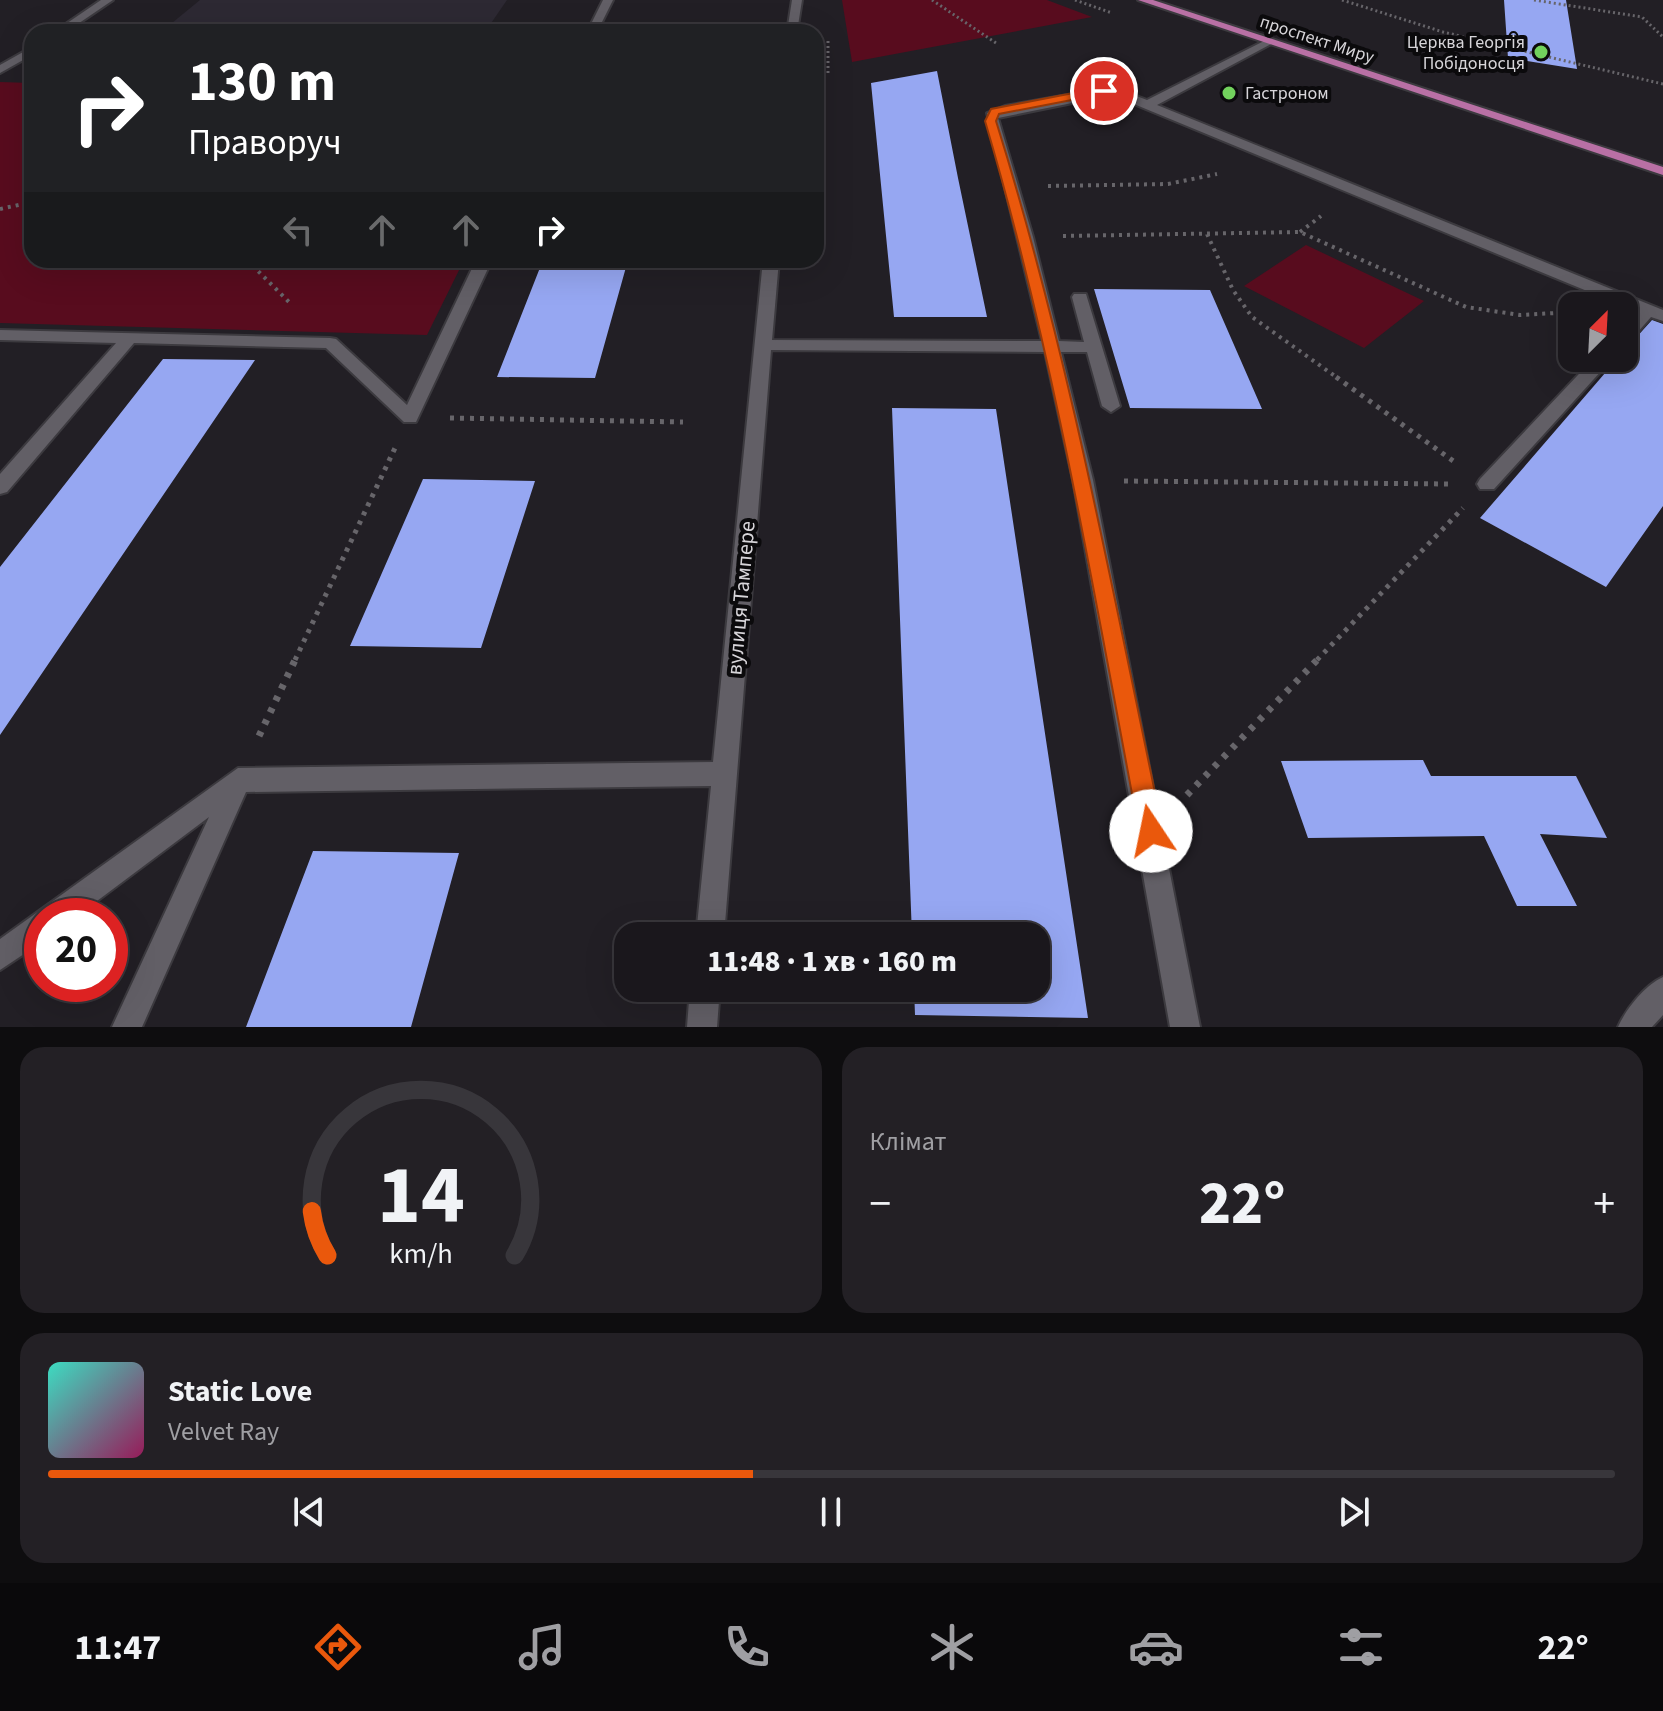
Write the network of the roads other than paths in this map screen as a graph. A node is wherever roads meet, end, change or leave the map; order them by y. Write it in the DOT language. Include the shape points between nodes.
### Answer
graph roads {
  1 [pos="108,0"];
  2 [pos="608,0"];
  3 [pos="797,0"];
  4 [pos="1143,0"];
  5 [pos="71,24"];
  6 [pos="596,24"];
  7 [pos="793,24"];
  8 [pos="1270,42"];
  9 [pos="24,55"];
  10 [pos="0,70"];
  11 [pos="1147,105"];
  12 [pos="1663,171"];
  13 [pos="480,268"];
  14 [pos="770,268"];
  15 [pos="1080,297"];
  16 [pos="1656,313"];
  17 [pos="1638,326"];
  18 [pos="0,335"];
  19 [pos="130,337"];
  20 [pos="763,345"];
  21 [pos="1094,347"];
  22 [pos="1591,372"];
  23 [pos="1111,406"];
  24 [pos="1487,484"];
  25 [pos="0,487"];
  26 [pos="724,774"];
  27 [pos="238,780"];
  28 [pos="78,898"];
  29 [pos="711,922"];
  30 [pos="24,938"];
  31 [pos="0,956"];
  32 [pos="1663,992"];
  33 [pos="704,1002"];
  34 [pos="127,1027"];
  35 [pos="702,1027"];
  36 [pos="1185,1027"];
  37 [pos="1633,1027"];
  1 -- 5 [label="street"];
  2 -- 6 [label="street"];
  3 -- 7 [label="street"];
  4 -- 8 [label="main road, проспект Миру"];
  8 -- 11 [label="street"];
  8 -- 12 [label="main road, проспект Миру"];
  9 -- 10 [label="street"];
  11 -- 16 [label="street"];
  11 -- 36 [label="street" via="1104,91 995,112 990,121 1026,237 1083,480"];
  13 -- 19 [label="street" via="410,418 330,343"];
  14 -- 20 [label="street, вулиця Тампере"];
  15 -- 21 [label="street"];
  16 -- 17 [label="street"];
  18 -- 19 [label="street"];
  19 -- 25 [label="street"];
  20 -- 21 [label="street"];
  20 -- 26 [label="street, вулиця Тампере"];
  21 -- 23 [label="street"];
  22 -- 24 [label="street"];
  26 -- 27 [label="street"];
  26 -- 29 [label="street, вулиця Тампере"];
  27 -- 28 [label="street"];
  27 -- 34 [label="street"];
  30 -- 31 [label="street"];
  32 -- 37 [label="street"];
  33 -- 35 [label="street"];
}
